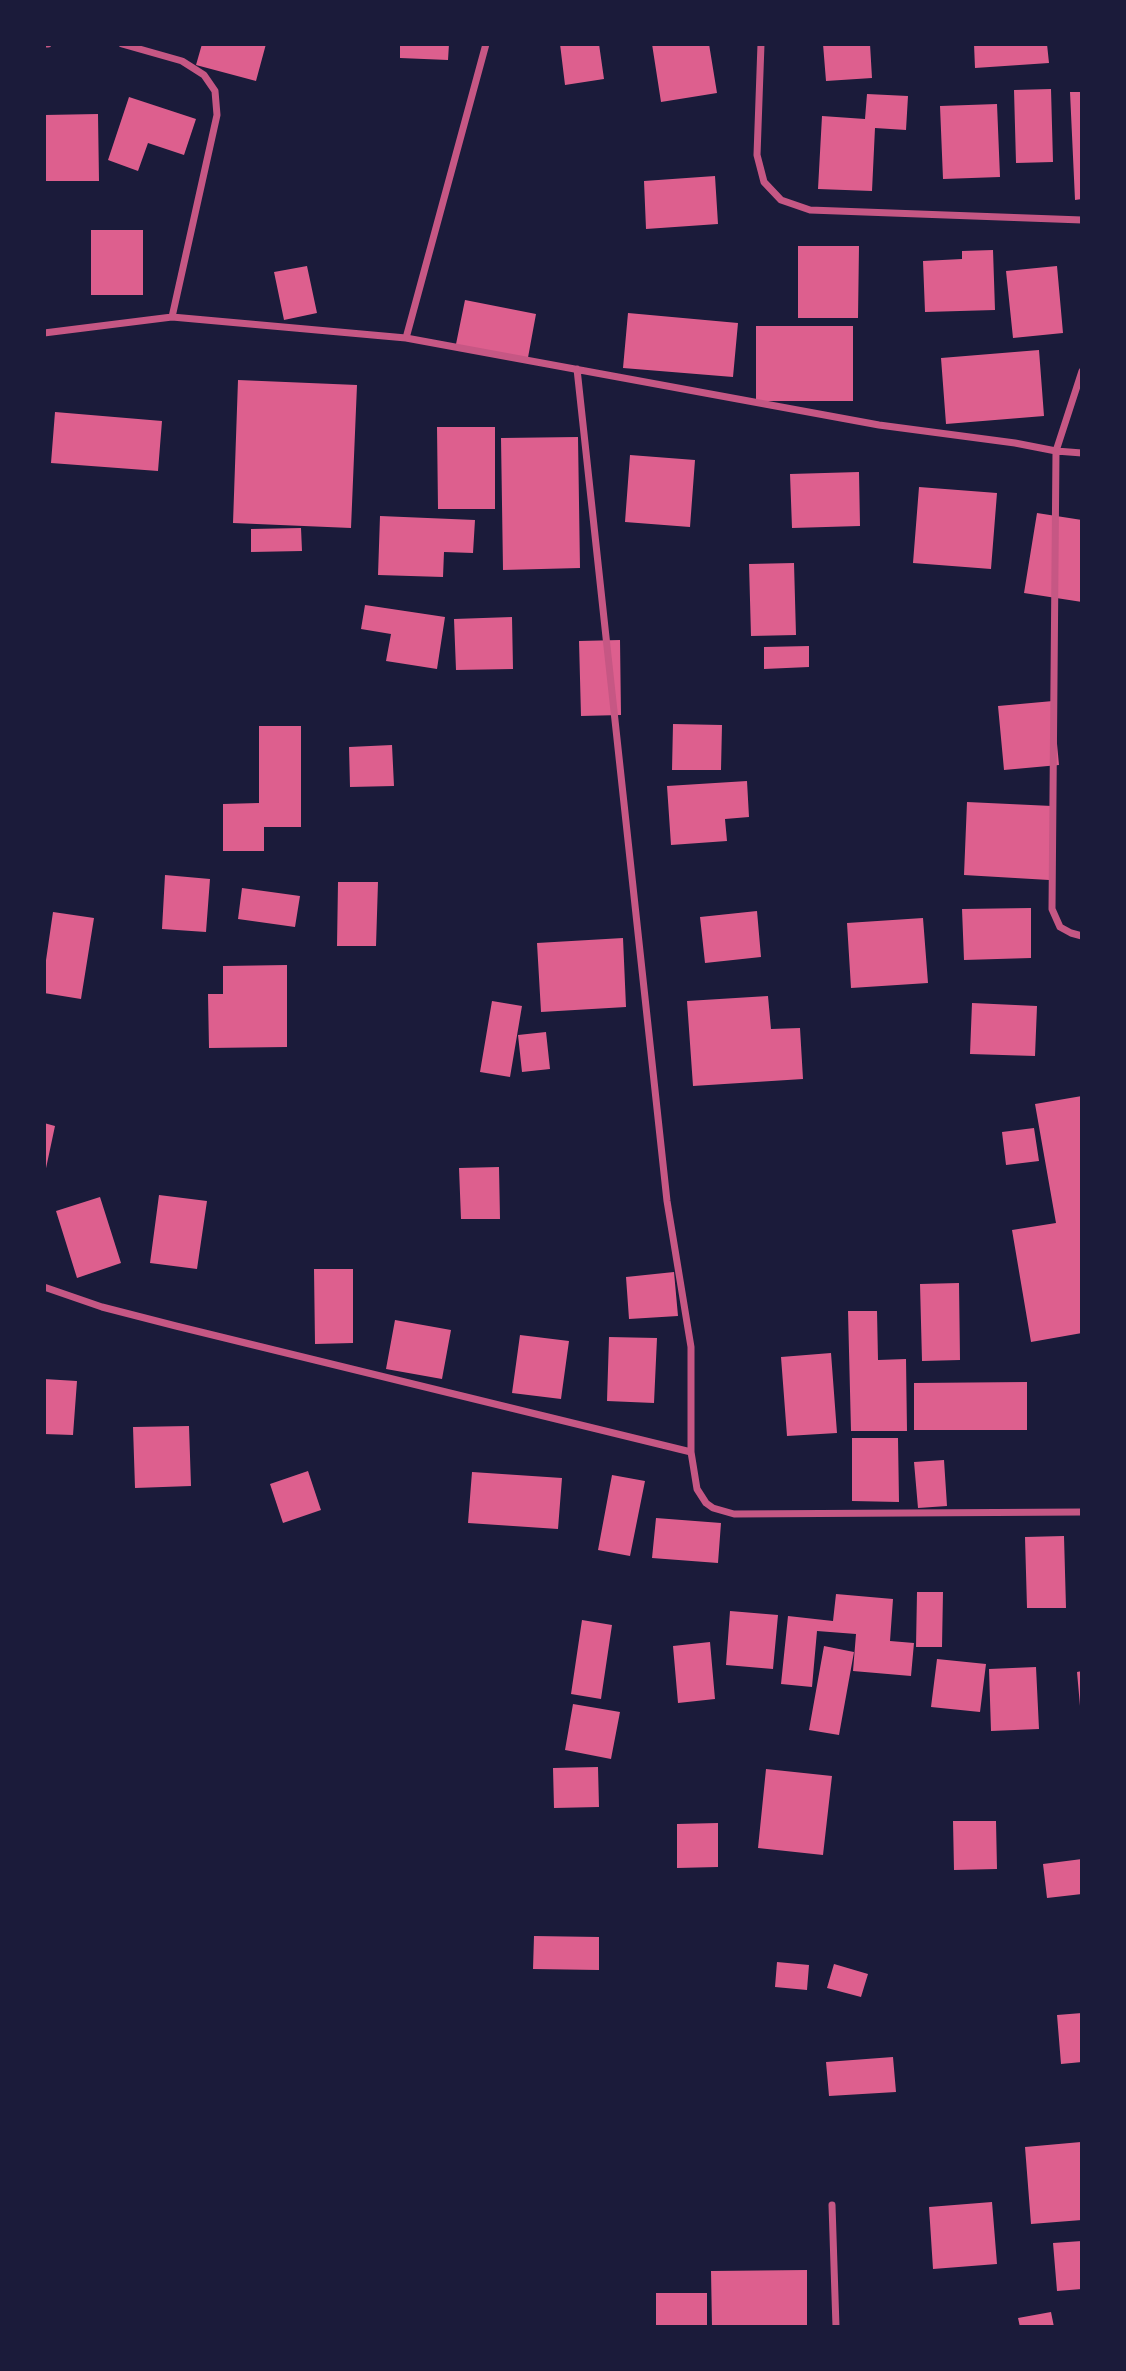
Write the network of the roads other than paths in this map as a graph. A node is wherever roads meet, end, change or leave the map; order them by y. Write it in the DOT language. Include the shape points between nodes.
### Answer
graph roads {
  1 [pos="122,44"];
  2 [pos="486,44"];
  3 [pos="761,44"];
  4 [pos="1082,220"];
  5 [pos="172,317"];
  6 [pos="44,333"];
  7 [pos="406,338"];
  8 [pos="577,369"];
  9 [pos="1082,371"];
  10 [pos="1056,451"];
  11 [pos="1082,453"];
  12 [pos="1082,936"];
  13 [pos="44,1287"];
  14 [pos="691,1452"];
  15 [pos="1082,1512"];
  16 [pos="831,2205"];
  17 [pos="836,2327"];
  1 -- 5 [label="street" via="182,61 204,75 215,91 217,115"];
  2 -- 7 [label="street"];
  3 -- 4 [label="street" via="757,155 764,182 781,200 810,210"];
  5 -- 6 [label="street"];
  5 -- 7 [label="street"];
  7 -- 8 [label="street"];
  8 -- 10 [label="street" via="879,425"];
  8 -- 14 [label="street" via="667,1201 691,1347"];
  9 -- 10 [label="street"];
  10 -- 11 [label="street"];
  10 -- 12 [label="street" via="1052,909 1060,927"];
  13 -- 14 [label="street" via="176,1326"];
  14 -- 15 [label="street" via="697,1489 706,1503 734,1514"];
  16 -- 17 [label="street"];
}
